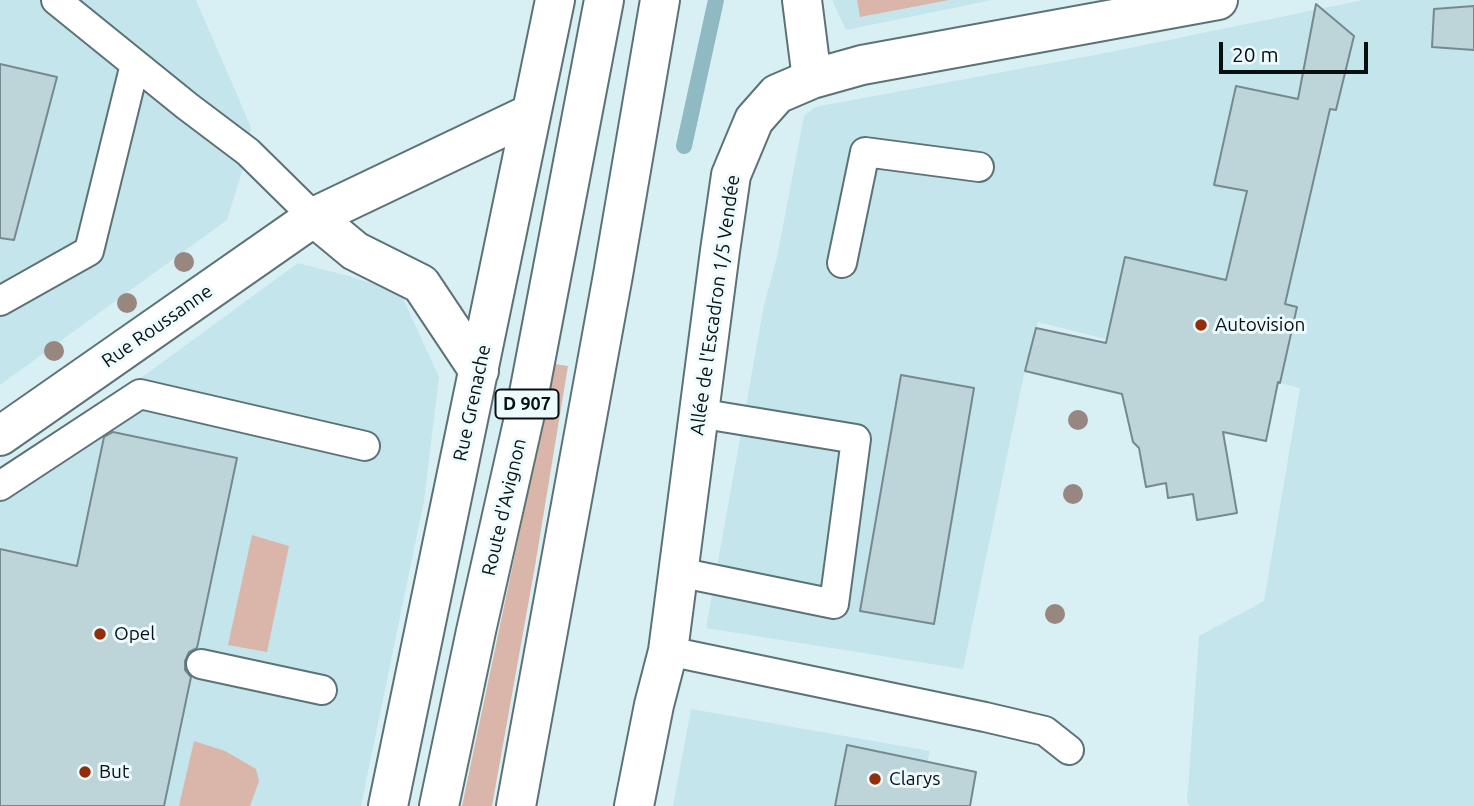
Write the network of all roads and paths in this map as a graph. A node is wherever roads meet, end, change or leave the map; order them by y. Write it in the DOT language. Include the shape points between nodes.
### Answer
graph roads {
  1 [pos="56,0"];
  2 [pos="555,0"];
  3 [pos="604,0"];
  4 [pos="660,0"];
  5 [pos="802,0"];
  6 [pos="1218,0"];
  7 [pos="135,64"];
  8 [pos="812,79"];
  9 [pos="530,114"];
  10 [pos="979,167"];
  11 [pos="314,217"];
  12 [pos="842,263"];
  13 [pos="0,301"];
  14 [pos="479,371"];
  15 [pos="698,413"];
  16 [pos="0,436"];
  17 [pos="365,446"];
  18 [pos="0,486"];
  19 [pos="678,572"];
  20 [pos="668,651"];
  21 [pos="201,664"];
  22 [pos="322,690"];
  23 [pos="1069,750"];
  24 [pos="388,806"];
  25 [pos="439,806"];
  26 [pos="516,806"];
  27 [pos="634,806"];
  1 -- 7 [label="lane"];
  2 -- 9 [label="street, Rue Grenache"];
  3 -- 25 [label="street, Route d'Avignon / D 907" via="526,409"];
  4 -- 26 [label="street, D 907"];
  5 -- 8 [label="street"];
  6 -- 8 [label="street, Allée de l'Escadron 1/5 Vendée" via="862,65"];
  7 -- 11 [label="lane" via="248,152"];
  7 -- 13 [label="lane" via="89,251"];
  8 -- 15 [label="street, Allée de l'Escadron 1/5 Vendée" via="778,94 754,120 731,175"];
  9 -- 11 [label="street, Rue Roussanne"];
  9 -- 14 [label="street, Rue Grenache"];
  10 -- 12 [label="lane" via="865,152"];
  11 -- 14 [label="street" via="355,251 421,284"];
  11 -- 16 [label="street, Rue Roussanne"];
  14 -- 24 [label="street, Rue Grenache"];
  15 -- 19 [label="street, Allée de l'Escadron 1/5 Vendée"];
  15 -- 19 [label="lane" via="856,439 834,604"];
  17 -- 18 [label="lane" via="140,394"];
  19 -- 20 [label="street, Allée de l'Escadron 1/5 Vendée"];
  20 -- 23 [label="lane" via="1033,728 1045,731"];
  20 -- 27 [label="street, Allée de l'Escadron 1/5 Vendée"];
  21 -- 22 [label="lane"];
}
